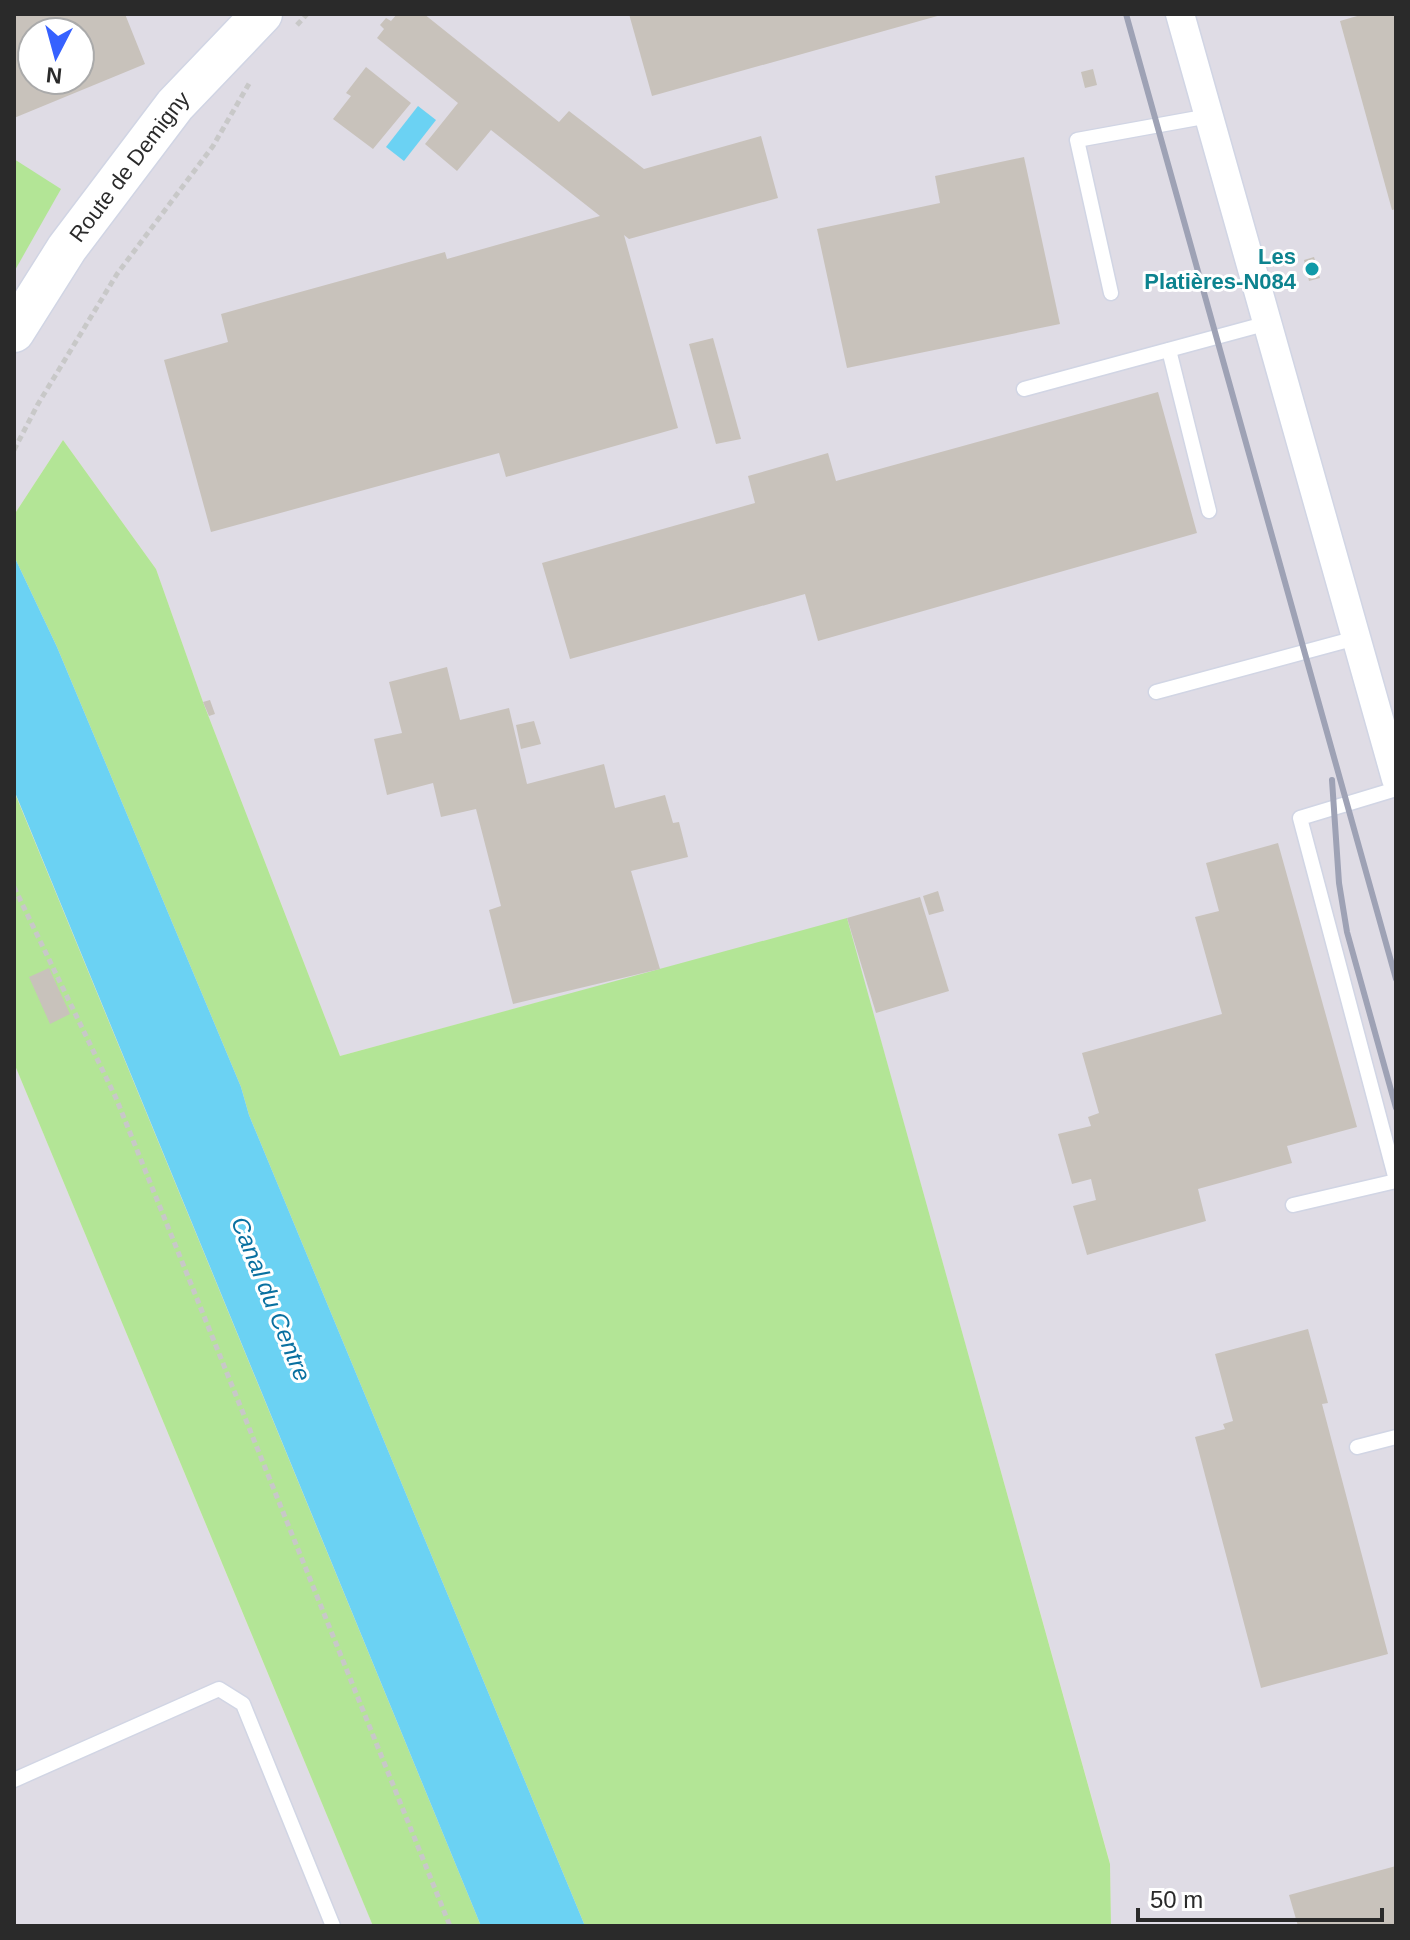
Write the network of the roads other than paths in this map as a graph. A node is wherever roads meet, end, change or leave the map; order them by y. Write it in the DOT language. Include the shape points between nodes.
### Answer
graph roads {
  1 [pos="1180,14"];
  2 [pos="276,23"];
  3 [pos="1209,116"];
  4 [pos="1111,293"];
  5 [pos="1268,323"];
  6 [pos="14,332"];
  7 [pos="1169,350"];
  8 [pos="1024,389"];
  9 [pos="1209,511"];
  10 [pos="1356,638"];
  11 [pos="1156,692"];
  12 [pos="1396,779"];
  13 [pos="1396,789"];
  14 [pos="1396,1180"];
  15 [pos="1293,1205"];
  16 [pos="1396,1437"];
  17 [pos="1357,1447"];
  18 [pos="14,1780"];
  19 [pos="333,1926"];
  1 -- 3 [label="street"];
  2 -- 6 [label="main road, Route de Demigny" via="175,105 67,248"];
  3 -- 4 [label="lane" via="1077,140"];
  3 -- 5 [label="street"];
  5 -- 7 [label="lane"];
  5 -- 10 [label="street"];
  7 -- 8 [label="lane"];
  7 -- 9 [label="lane"];
  10 -- 11 [label="lane"];
  10 -- 12 [label="street"];
  13 -- 14 [label="lane" via="1300,818"];
  14 -- 15 [label="lane"];
  16 -- 17 [label="lane"];
  18 -- 19 [label="lane" via="219,1689 243,1704"];
}
